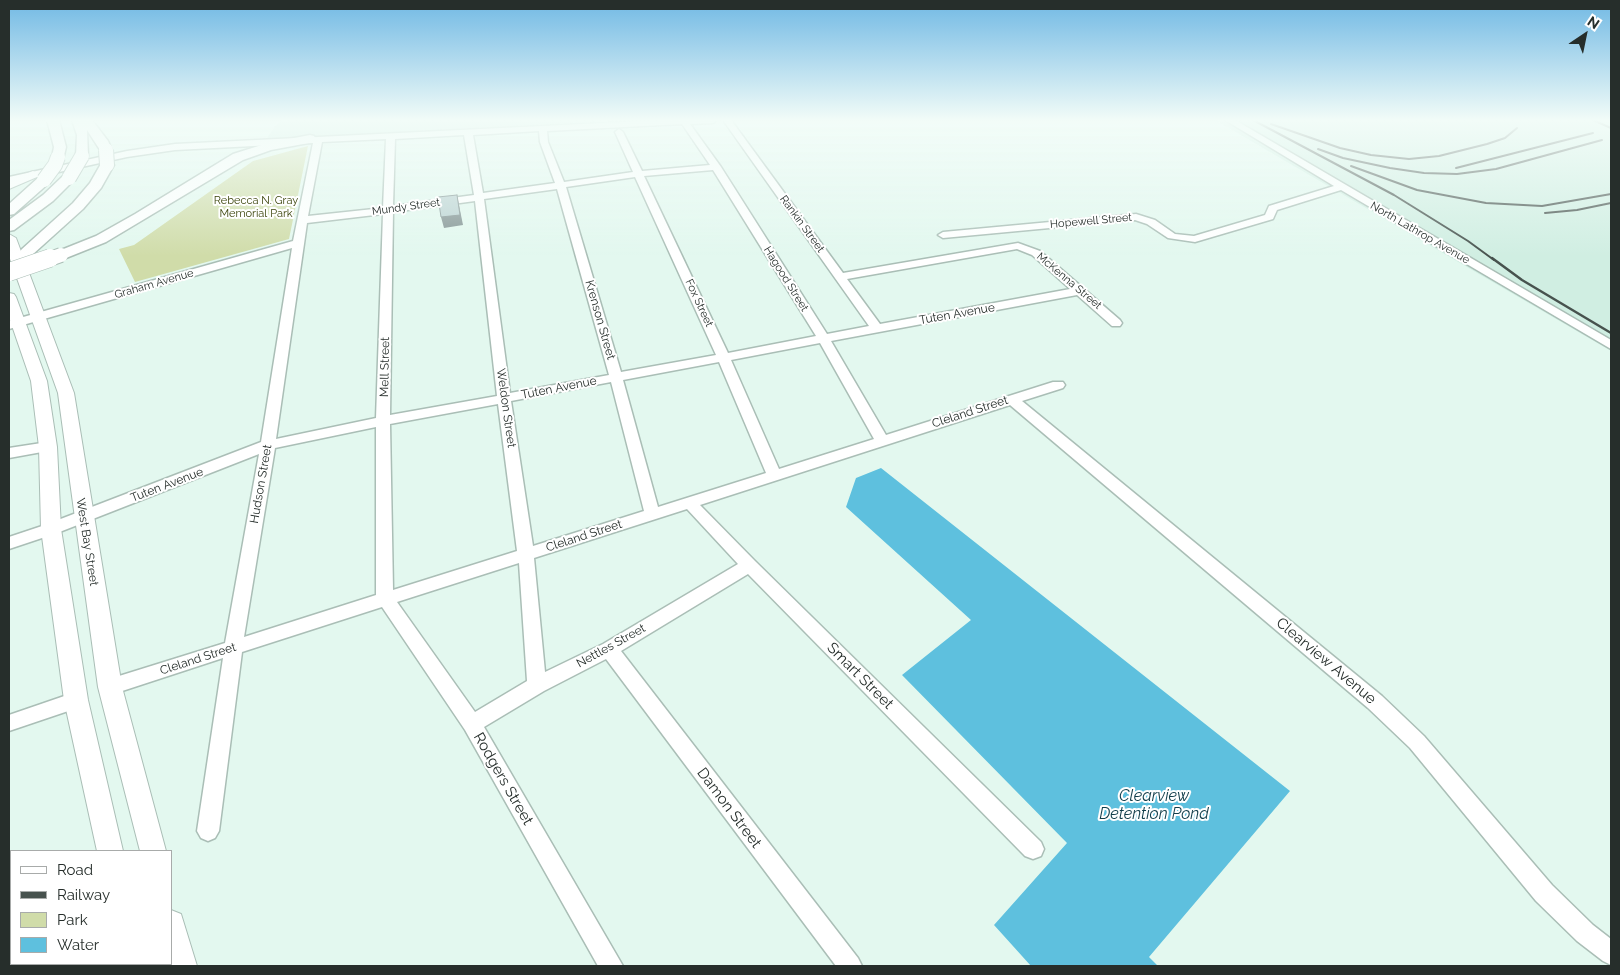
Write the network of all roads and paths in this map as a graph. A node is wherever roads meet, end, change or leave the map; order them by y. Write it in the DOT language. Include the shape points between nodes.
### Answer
graph roads {
  1 [pos="54,166"];
  2 [pos="76,166"];
  3 [pos="87,166"];
  4 [pos="107,166"];
  5 [pos="224,166"];
  6 [pos="310,166"];
  7 [pos="389,166"];
  8 [pos="474,166"];
  9 [pos="553,166"];
  10 [pos="635,166"];
  11 [pos="716,166"];
  12 [pos="760,166"];
  13 [pos="1305,166"];
  14 [pos="9,174"];
  15 [pos="639,174"];
  16 [pos="39,177"];
  17 [pos="9,180"];
  18 [pos="9,185"];
  19 [pos="561,186"];
  20 [pos="1341,187"];
  21 [pos="479,197"];
  22 [pos="29,205"];
  23 [pos="388,210"];
  24 [pos="9,211"];
  25 [pos="303,220"];
  26 [pos="9,227"];
  27 [pos="943,235"];
  28 [pos="9,238"];
  29 [pos="298,243"];
  30 [pos="13,268"];
  31 [pos="840,277"];
  32 [pos="1079,291"];
  33 [pos="9,297"];
  34 [pos="22,321"];
  35 [pos="1116,323"];
  36 [pos="877,328"];
  37 [pos="823,338"];
  38 [pos="1611,345"];
  39 [pos="724,356"];
  40 [pos="616,377"];
  41 [pos="1058,385"];
  42 [pos="504,398"];
  43 [pos="1012,399"];
  44 [pos="383,421"];
  45 [pos="882,440"];
  46 [pos="268,445"];
  47 [pos="48,447"];
  48 [pos="9,453"];
  49 [pos="774,475"];
  50 [pos="689,502"];
  51 [pos="652,514"];
  52 [pos="83,516"];
  53 [pos="51,529"];
  54 [pos="9,543"];
  55 [pos="526,554"];
  56 [pos="750,565"];
  57 [pos="385,599"];
  58 [pos="234,647"];
  59 [pos="609,649"];
  60 [pos="537,685"];
  61 [pos="110,686"];
  62 [pos="76,700"];
  63 [pos="9,723"];
  64 [pos="472,724"];
  65 [pos="208,831"];
  66 [pos="1033,849"];
  67 [pos="110,850"];
  68 [pos="153,850"];
  69 [pos="172,928"];
  70 [pos="1611,953"];
  71 [pos="182,966"];
  72 [pos="611,966"];
  73 [pos="850,966"];
  1 -- 16 [label="highway, bridge"];
  2 -- 22 [label="highway, bridge" via="69,178"];
  3 -- 16 [label="street"];
  4 -- 30 [label="highway, bridge" via="96,185 78,206"];
  5 -- 30 [label="highway, bridge" via="101,239 61,255"];
  6 -- 25 [label="street, Hudson Street"];
  7 -- 23 [label="street, Mell Street"];
  8 -- 21 [label="street, Weldon Street"];
  9 -- 19 [label="street, Krenson Street"];
  10 -- 15 [label="street, Fox Street"];
  11 -- 15 [label="street, Mundy Street"];
  11 -- 37 [label="street, Hagood Street"];
  12 -- 31 [label="street, Rankin Street"];
  13 -- 20 [label="street, North Lathrop Avenue"];
  14 -- 16 [label="main road"];
  15 -- 19 [label="street, Mundy Street"];
  15 -- 39 [label="street, Fox Street"];
  16 -- 17 [label="street"];
  16 -- 18 [label="main road"];
  16 -- 22 [label="highway"];
  19 -- 21 [label="street, Mundy Street"];
  19 -- 40 [label="street, Krenson Street"];
  20 -- 27 [label="street, Hopewell Street" via="1273,208 1269,217 1195,239 1172,236 1151,222 1136,217"];
  20 -- 38 [label="street, North Lathrop Avenue"];
  21 -- 23 [label="street, Mundy Street"];
  21 -- 42 [label="street, Weldon Street"];
  22 -- 24 [label="highway"];
  22 -- 26 [label="highway"];
  23 -- 25 [label="street, Mundy Street"];
  23 -- 44 [label="street, Mell Street"];
  25 -- 29 [label="street, Hudson Street"];
  28 -- 30 [label="main road, West Bay Street"];
  29 -- 34 [label="street, Graham Avenue"];
  29 -- 46 [label="street, Hudson Street"];
  30 -- 34 [label="main road, West Bay Street"];
  31 -- 32 [label="street, McKenna Street" via="1018,246 1036,253"];
  31 -- 36 [label="street, Rankin Street"];
  32 -- 35 [label="street, McKenna Street"];
  32 -- 36 [label="street, Tuten Avenue"];
  33 -- 34 [label="main road, West Bay Street"];
  34 -- 47 [label="main road, West Bay Street" via="39,381"];
  34 -- 52 [label="main road, West Bay Street" via="66,393"];
  36 -- 37 [label="street, Tuten Avenue"];
  37 -- 39 [label="street, Tuten Avenue"];
  37 -- 45 [label="street, Hagood Street"];
  39 -- 40 [label="street, Tuten Avenue"];
  39 -- 49 [label="street, Fox Street"];
  40 -- 42 [label="street, Tuten Avenue"];
  40 -- 51 [label="street, Krenson Street"];
  41 -- 43 [label="street, Cleland Street"];
  42 -- 44 [label="street, Tuten Avenue"];
  42 -- 55 [label="street, Weldon Street"];
  43 -- 45 [label="street, Cleland Street"];
  43 -- 70 [label="street, Clearview Avenue" via="1375,702 1417,742 1544,893"];
  44 -- 46 [label="street, Tuten Avenue"];
  44 -- 57 [label="street, Mell Street"];
  45 -- 49 [label="street, Cleland Street"];
  46 -- 52 [label="street, Tuten Avenue"];
  46 -- 58 [label="street, Hudson Street"];
  47 -- 48 [label="street"];
  47 -- 53 [label="main road, West Bay Street"];
  49 -- 50 [label="street, Cleland Street"];
  50 -- 51 [label="street, Cleland Street"];
  50 -- 56 [label="street, Smart Street"];
  51 -- 55 [label="street, Cleland Street"];
  52 -- 53 [label="street, Tuten Avenue"];
  52 -- 61 [label="main road, West Bay Street"];
  53 -- 54 [label="street, Tuten Avenue"];
  53 -- 62 [label="main road, West Bay Street"];
  55 -- 57 [label="street, Cleland Street"];
  55 -- 60 [label="street, Weldon Street"];
  56 -- 59 [label="street, Nettles Street"];
  56 -- 66 [label="street, Smart Street"];
  57 -- 58 [label="street, Cleland Street"];
  57 -- 64 [label="street, Rodgers Street"];
  58 -- 61 [label="street, Cleland Street"];
  58 -- 65 [label="street, Hudson Street"];
  59 -- 60 [label="street, Nettles Street"];
  59 -- 73 [label="street, Damon Street"];
  60 -- 64 [label="street, Nettles Street"];
  61 -- 68 [label="main road, West Bay Street"];
  62 -- 63 [label="street"];
  62 -- 67 [label="main road, West Bay Street"];
  64 -- 72 [label="street, Rodgers Street"];
  69 -- 71 [label="main road"];
}
